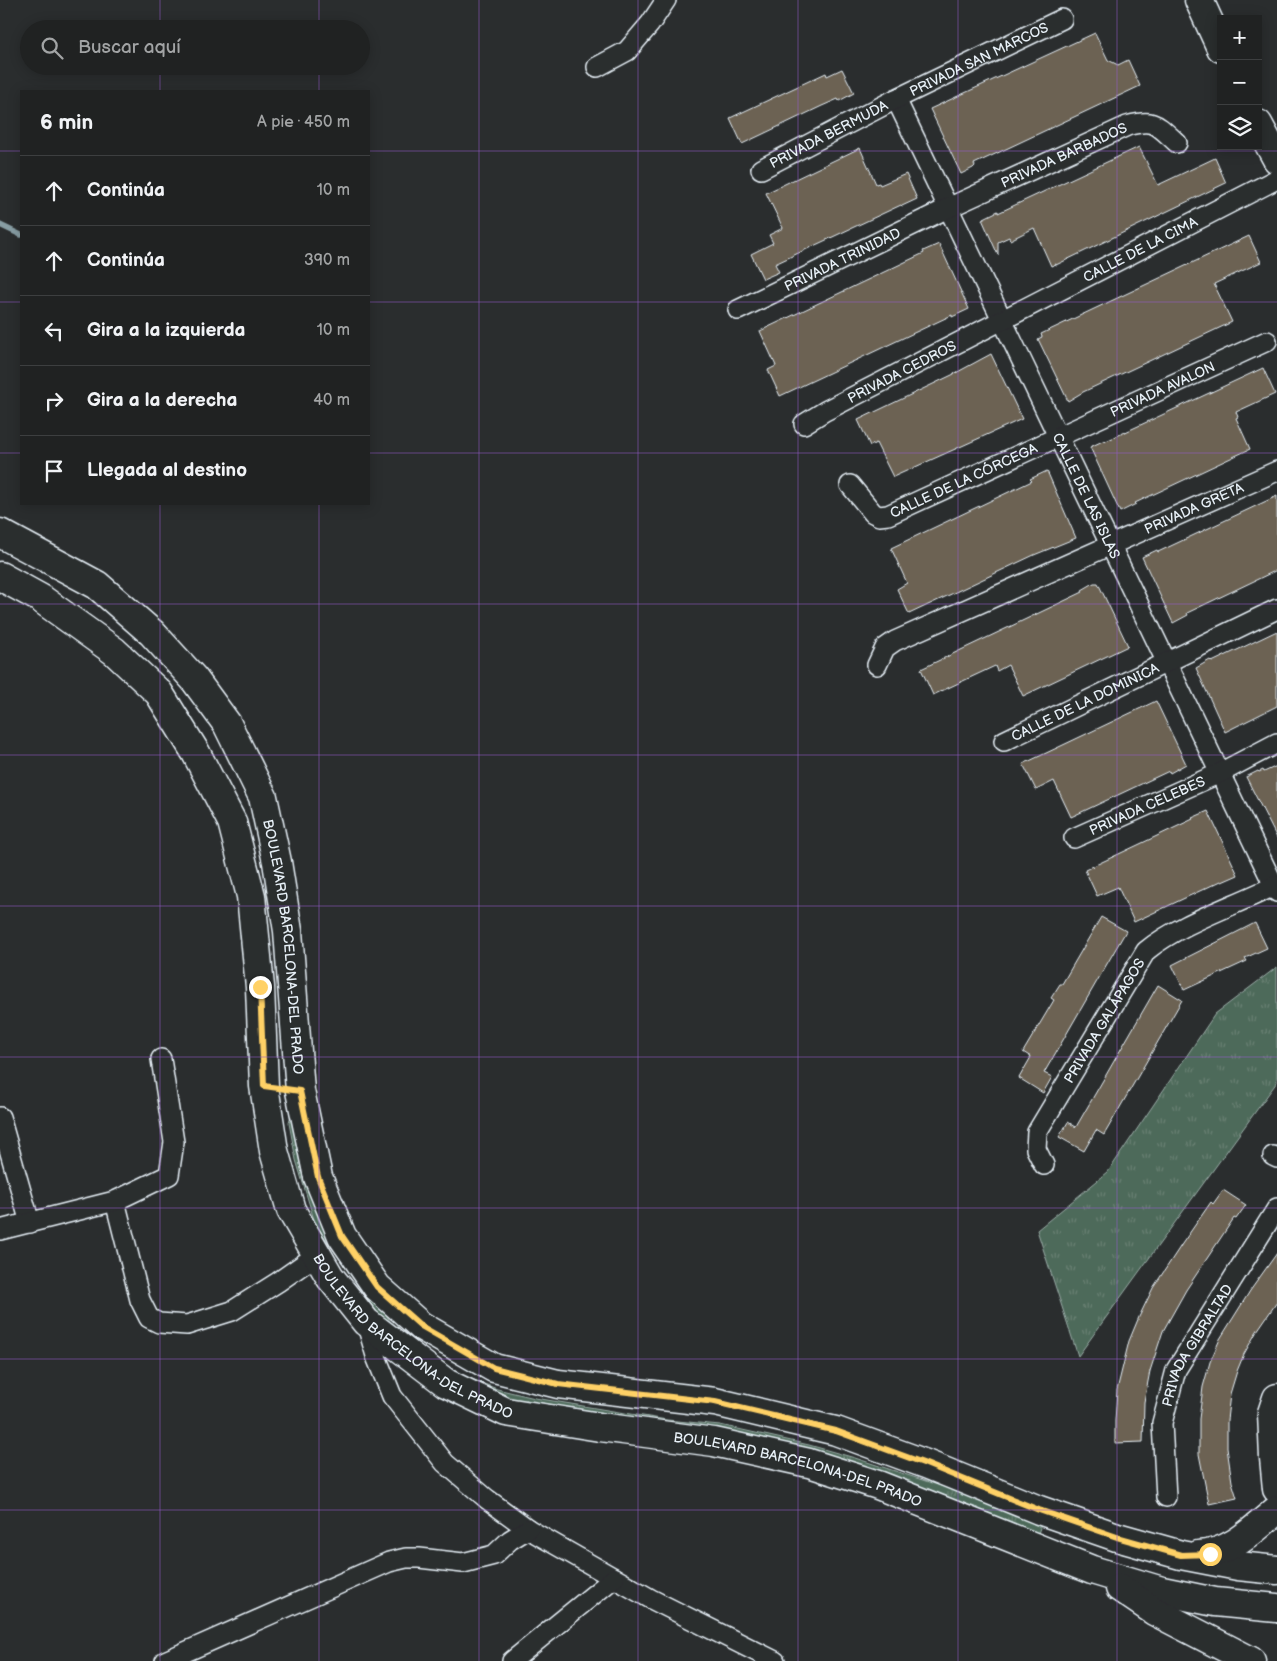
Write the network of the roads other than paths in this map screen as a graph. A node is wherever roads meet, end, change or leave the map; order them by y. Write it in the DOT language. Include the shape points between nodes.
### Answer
graph roads {
  1 [pos="666,0"];
  2 [pos="1199,0"];
  3 [pos="1062,19"];
  4 [pos="1217,39"];
  5 [pos="597,67"];
  6 [pos="896,99"];
  7 [pos="1262,131"];
  8 [pos="1177,143"];
  9 [pos="1277,159"];
  10 [pos="761,169"];
  11 [pos="1277,179"];
  12 [pos="948,208"];
  13 [pos="738,310"];
  14 [pos="1002,320"];
  15 [pos="1267,341"];
  16 [pos="804,424"];
  17 [pos="1058,437"];
  18 [pos="1277,471"];
  19 [pos="850,485"];
  20 [pos="0,533"];
  21 [pos="1110,545"];
  22 [pos="0,576"];
  23 [pos="1277,609"];
  24 [pos="1166,662"];
  25 [pos="877,665"];
  26 [pos="1004,741"];
  27 [pos="1277,742"];
  28 [pos="1220,773"];
  29 [pos="1074,838"];
  30 [pos="1274,881"];
  31 [pos="161,1059"];
  32 [pos="264,1086"];
  33 [pos="300,1091"];
  34 [pos="0,1117"];
  35 [pos="1044,1165"];
  36 [pos="115,1201"];
  37 [pos="1277,1208"];
  38 [pos="30,1223"];
  39 [pos="0,1230"];
  40 [pos="318,1254"];
  41 [pos="366,1322"];
  42 [pos="1277,1398"];
  43 [pos="1277,1489"];
  44 [pos="1166,1497"];
  45 [pos="1277,1510"];
  46 [pos="528,1529"];
  47 [pos="1181,1555"];
  48 [pos="1092,1570"];
  49 [pos="1277,1570"];
  50 [pos="614,1578"];
  51 [pos="1277,1608"];
  52 [pos="165,1661"];
  53 [pos="512,1661"];
  54 [pos="775,1661"];
  55 [pos="1252,1661"];
  1 -- 5 [label="street" via="627,50"];
  2 -- 4 [label="main road"];
  3 -- 6 [label="street, PRIVADA SAN MARCOS"];
  6 -- 10 [label="street, PRIVADA BERMUDA"];
  6 -- 12 [label="street, CALLE DE LAS ISLAS"];
  7 -- 9 [label="main road"];
  8 -- 12 [label="street, PRIVADA BARBADOS" via="1156,124 1142,122 1127,126"];
  11 -- 14 [label="street, CALLE DE LA CIMA"];
  12 -- 13 [label="street, PRIVADA TRINIDAD"];
  12 -- 14 [label="street, CALLE DE LAS ISLAS"];
  14 -- 16 [label="street, PRIVADA CEDROS"];
  14 -- 17 [label="street, CALLE DE LAS ISLAS"];
  15 -- 17 [label="street, PRIVADA AVALON"];
  17 -- 19 [label="street, CALLE DE LA CÓRCEGA" via="888,515 873,513"];
  17 -- 21 [label="street, CALLE DE LAS ISLAS"];
  18 -- 21 [label="street, PRIVADA GRETA"];
  20 -- 33 [label="main road, BOULEVARD BARCELONA-DEL PRADO" via="97,585 152,633 194,679 227,724 263,797 277,862 288,931"];
  21 -- 24 [label="street, CALLE DE LAS ISLAS"];
  21 -- 25 [label="street, PRIVADA GRETA" via="895,641 885,648"];
  22 -- 32 [label="main road, BOULEVARD BARCELONA-DEL PRADO" via="40,598 114,651 160,693 232,822 251,896 260,987"];
  23 -- 24 [label="street, CALLE DE LA DOMINICA"];
  24 -- 26 [label="street, CALLE DE LA DOMINICA"];
  24 -- 28 [label="street, CALLE DE LAS ISLAS"];
  27 -- 28 [label="street, PRIVADA CELEBES"];
  28 -- 29 [label="street, PRIVADA CELEBES"];
  28 -- 30 [label="street, CALLE DE LAS ISLAS"];
  30 -- 35 [label="street, PRIVADA GALÁPAGOS" via="1178,930 1146,951 1037,1132 1036,1149"];
  31 -- 36 [label="street" via="174,1142 169,1175"];
  32 -- 33 [label="main road"];
  32 -- 40 [label="main road, BOULEVARD BARCELONA-DEL PRADO" via="274,1151 291,1210"];
  33 -- 47 [label="main road, BOULEVARD BARCELONA-DEL PRADO" via="318,1177 342,1236 377,1287 421,1326 494,1368 558,1384 715,1402 836,1431 1039,1510"];
  34 -- 38 [label="street"];
  36 -- 38 [label="street"];
  36 -- 40 [label="street" via="140,1300 149,1318 159,1324 186,1325 232,1311"];
  37 -- 44 [label="street, PRIVADA GIBRALTAD" via="1176,1370 1162,1423"];
  38 -- 39 [label="street"];
  40 -- 41 [label="main road, BOULEVARD BARCELONA-DEL PRADO" via="330,1277"];
  41 -- 46 [label="street" via="392,1396 445,1463"];
  41 -- 48 [label="main road, BOULEVARD BARCELONA-DEL PRADO" via="446,1383 506,1412 714,1442 808,1463 878,1485"];
  42 -- 43 [label="main road" via="1272,1413"];
  45 -- 47 [label="main road" via="1227,1549 1210,1554"];
  46 -- 50 [label="street"];
  46 -- 52 [label="street" via="494,1555 463,1563 419,1558 389,1562"];
  47 -- 49 [label="main road, BOULEVARD BARCELONA-DEL PRADO"];
  48 -- 51 [label="main road, BOULEVARD BARCELONA-DEL PRADO" via="1162,1592 1215,1602"];
  48 -- 55 [label="main road" via="1154,1610"];
  50 -- 53 [label="street"];
  50 -- 54 [label="street"];
}
